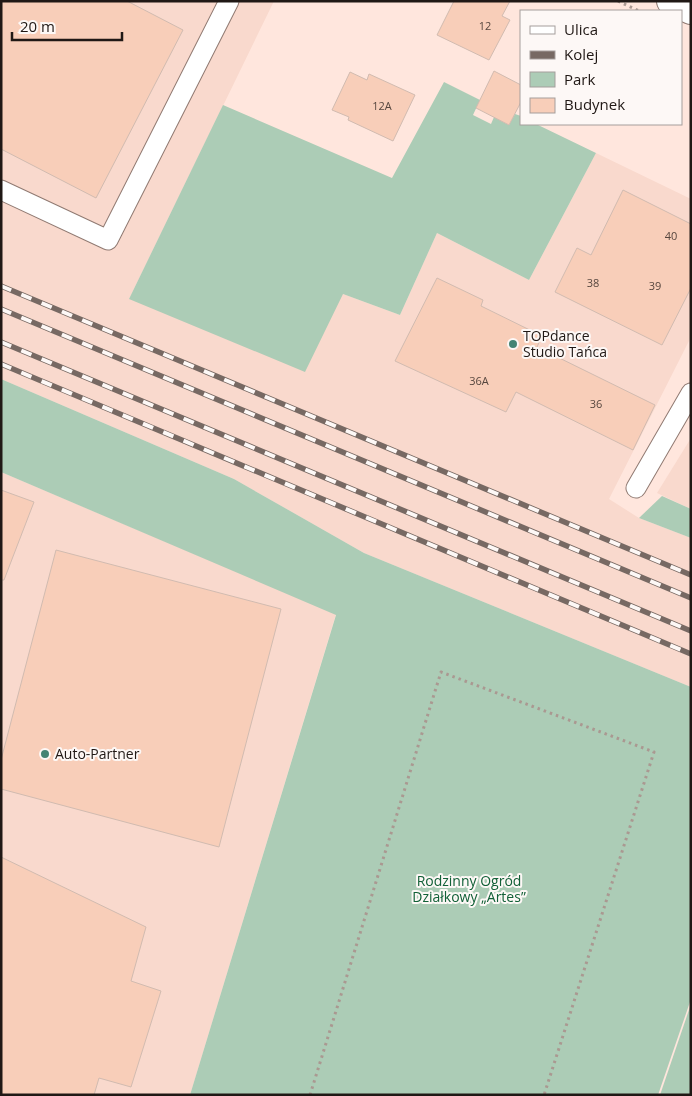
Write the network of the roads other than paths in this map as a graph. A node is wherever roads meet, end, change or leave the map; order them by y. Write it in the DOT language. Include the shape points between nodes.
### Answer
graph roads {
  1 [pos="229,1"];
  2 [pos="671,1"];
  3 [pos="691,10"];
  4 [pos="1,190"];
  5 [pos="691,393"];
  6 [pos="636,488"];
  1 -- 4 [label="lane" via="108,240"];
  2 -- 3 [label="street"];
  5 -- 6 [label="lane"];
}
